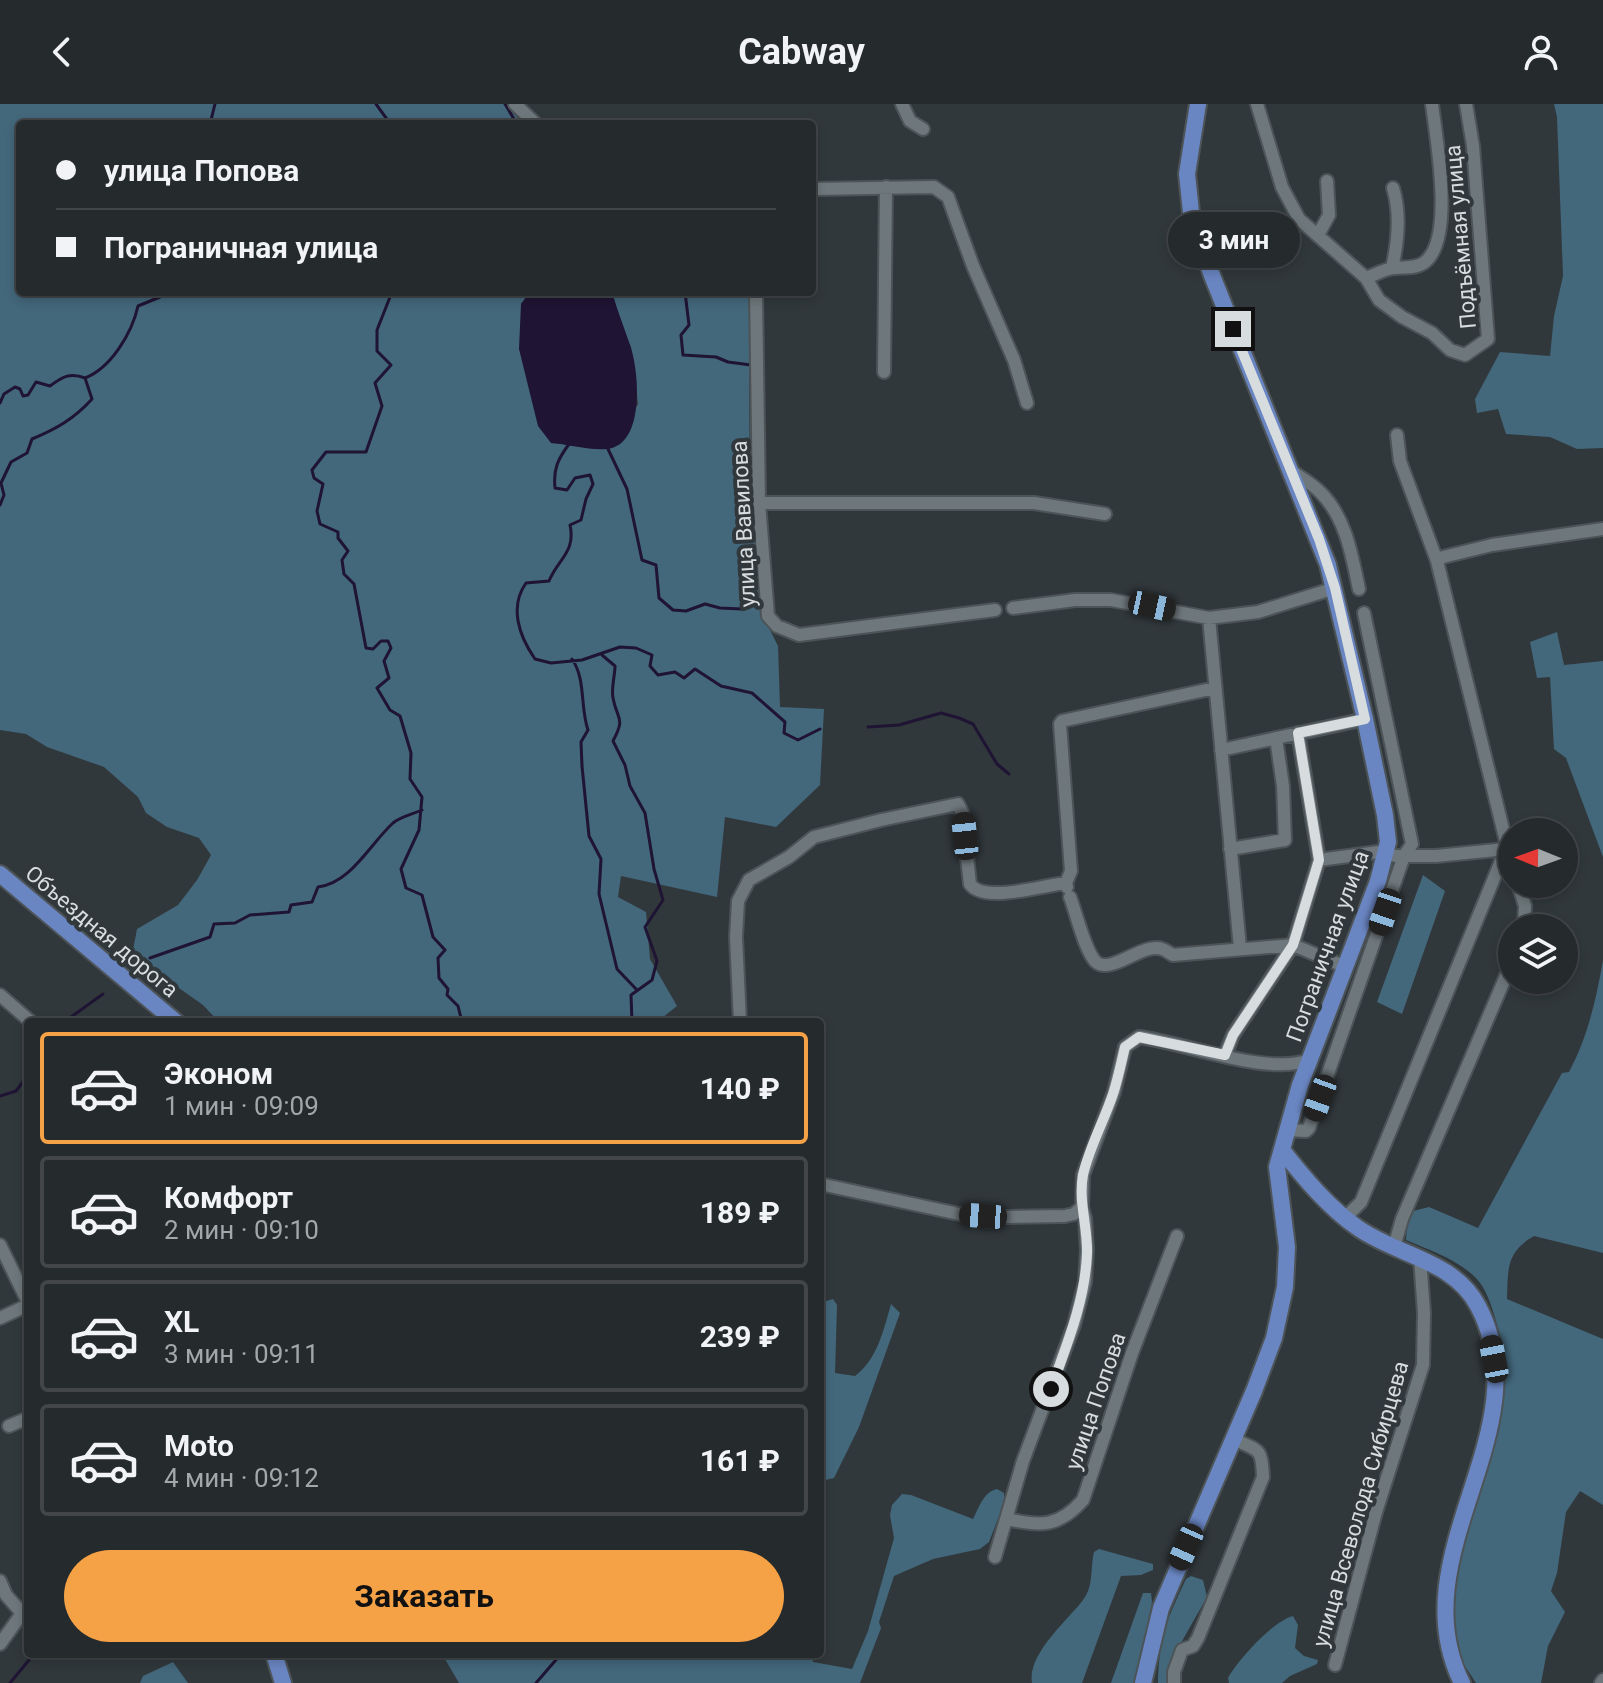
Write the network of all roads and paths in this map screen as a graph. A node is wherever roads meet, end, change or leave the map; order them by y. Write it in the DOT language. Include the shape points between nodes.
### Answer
graph roads {
  1 [pos="515,104"];
  2 [pos="902,104"];
  3 [pos="1198,104"];
  4 [pos="1257,104"];
  5 [pos="1432,104"];
  6 [pos="1466,104"];
  7 [pos="532,120"];
  8 [pos="923,129"];
  9 [pos="1327,181"];
  10 [pos="886,187"];
  11 [pos="1393,188"];
  12 [pos="816,189"];
  13 [pos="1318,235"];
  14 [pos="1392,268"];
  15 [pos="1366,278"];
  16 [pos="756,296"];
  17 [pos="884,372"];
  18 [pos="1027,403"];
  19 [pos="1397,435"];
  20 [pos="1290,470"];
  21 [pos="759,503"];
  22 [pos="1105,514"];
  23 [pos="1603,529"];
  24 [pos="1437,564"];
  25 [pos="1335,588"];
  26 [pos="1359,589"];
  27 [pos="1013,608"];
  28 [pos="995,610"];
  29 [pos="1364,613"];
  30 [pos="1209,618"];
  31 [pos="1215,688"];
  32 [pos="1365,719"];
  33 [pos="1298,733"];
  34 [pos="1276,738"];
  35 [pos="1221,750"];
  36 [pos="1498,818"];
  37 [pos="1230,849"];
  38 [pos="1498,850"];
  39 [pos="1386,853"];
  40 [pos="1404,856"];
  41 [pos="1319,860"];
  42 [pos="1498,868"];
  43 [pos="0,874"];
  44 [pos="1068,889"];
  45 [pos="1293,945"];
  46 [pos="1240,948"];
  47 [pos="1346,967"];
  48 [pos="1498,994"];
  49 [pos="0,995"];
  50 [pos="26,1018"];
  51 [pos="171,1018"];
  52 [pos="740,1018"];
  53 [pos="1225,1055"];
  54 [pos="1309,1060"];
  55 [pos="1287,1130"];
  56 [pos="1282,1150"];
  57 [pos="824,1185"];
  58 [pos="1082,1207"];
  59 [pos="1345,1218"];
  60 [pos="1177,1236"];
  61 [pos="0,1245"];
  62 [pos="1394,1247"];
  63 [pos="1420,1258"];
  64 [pos="24,1296"];
  65 [pos="24,1306"];
  66 [pos="0,1318"];
  67 [pos="24,1420"];
  68 [pos="9,1426"];
  69 [pos="1233,1439"];
  70 [pos="1007,1519"];
  71 [pos="995,1557"];
  72 [pos="0,1581"];
  73 [pos="24,1609"];
  74 [pos="0,1644"];
  75 [pos="275,1658"];
  76 [pos="1335,1665"];
  77 [pos="283,1683"];
  78 [pos="1143,1683"];
  79 [pos="1174,1683"];
  80 [pos="1462,1683"];
  1 -- 7 [label="street"];
  2 -- 8 [label="street" via="910,121"];
  3 -- 20 [label="main road, Пограничная улица" via="1187,174 1191,212"];
  4 -- 13 [label="street" via="1289,203"];
  5 -- 14 [label="street, Подъёмная улица" via="1440,179 1439,236 1424,263"];
  6 -- 15 [label="street, Подъёмная улица" via="1488,339 1465,355 1450,350 1379,300"];
  9 -- 13 [label="street" via="1329,215"];
  10 -- 12 [label="street"];
  10 -- 17 [label="street"];
  10 -- 18 [label="street" via="934,187 948,197"];
  11 -- 14 [label="street" via="1398,243"];
  13 -- 15 [label="street"];
  14 -- 15 [label="street, Подъёмная улица"];
  16 -- 21 [label="street, улица Вавилова"];
  19 -- 24 [label="street" via="1400,461"];
  20 -- 25 [label="main road, Пограничная улица"];
  20 -- 26 [label="street" via="1335,509"];
  21 -- 22 [label="street" via="1034,503"];
  21 -- 28 [label="street, улица Вавилова" via="768,616 777,626 799,635"];
  23 -- 24 [label="street" via="1492,545 1443,557"];
  24 -- 36 [label="street"];
  25 -- 30 [label="street" via="1267,610"];
  25 -- 32 [label="main road, Пограничная улица"];
  27 -- 30 [label="street" via="1111,600"];
  29 -- 40 [label="street" via="1413,837"];
  30 -- 31 [label="street"];
  31 -- 35 [label="street"];
  31 -- 44 [label="street" via="1062,721"];
  32 -- 33 [label="street"];
  32 -- 39 [label="main road, Пограничная улица" via="1385,815"];
  33 -- 34 [label="street"];
  33 -- 41 [label="street"];
  34 -- 35 [label="street"];
  34 -- 37 [label="street" via="1285,840"];
  35 -- 37 [label="street"];
  37 -- 46 [label="street"];
  38 -- 40 [label="street"];
  39 -- 40 [label="street"];
  39 -- 41 [label="street"];
  39 -- 47 [label="main road, Пограничная улица"];
  40 -- 55 [label="street" via="1309,1128"];
  41 -- 45 [label="street"];
  42 -- 59 [label="street" via="1361,1202"];
  43 -- 51 [label="main road, Объездная дорога"];
  44 -- 46 [label="street" via="1090,952 1102,965 1160,947 1173,955"];
  44 -- 52 [label="street" via="973,889 958,804 814,837 749,880 738,901"];
  45 -- 46 [label="street"];
  45 -- 47 [label="street"];
  45 -- 53 [label="street"];
  47 -- 54 [label="main road, Пограничная улица"];
  48 -- 62 [label="street"];
  49 -- 50 [label="street"];
  53 -- 54 [label="street" via="1277,1065"];
  53 -- 58 [label="street, улица Попова" via="1149,1038 1131,1040 1083,1175"];
  54 -- 55 [label="main road, Пограничная улица"];
  55 -- 56 [label="main road, Пограничная улица"];
  56 -- 59 [label="main road"];
  56 -- 69 [label="main road, Пограничная улица" via="1278,1176 1287,1247 1281,1310"];
  57 -- 58 [label="street" via="959,1214 1036,1218 1074,1214"];
  58 -- 70 [label="street, улица Попова" via="1085,1282"];
  59 -- 62 [label="main road"];
  60 -- 70 [label="street, улица Попова" via="1083,1500 1066,1518 1030,1524"];
  61 -- 64 [label="street"];
  62 -- 63 [label="main road"];
  63 -- 76 [label="street, улица Всеволода Сибирцева" via="1423,1365"];
  63 -- 80 [label="main road" via="1456,1279 1472,1296 1485,1323 1496,1378 1492,1420 1446,1585 1445,1633"];
  65 -- 66 [label="street"];
  67 -- 68 [label="street"];
  69 -- 78 [label="main road, Пограничная улица" via="1161,1608"];
  69 -- 79 [label="street" via="1262,1456 1263,1477 1198,1638 1182,1650"];
  70 -- 71 [label="street, улица Попова"];
  72 -- 73 [label="street" via="6,1595"];
  73 -- 74 [label="street"];
  75 -- 77 [label="main road"];
}
